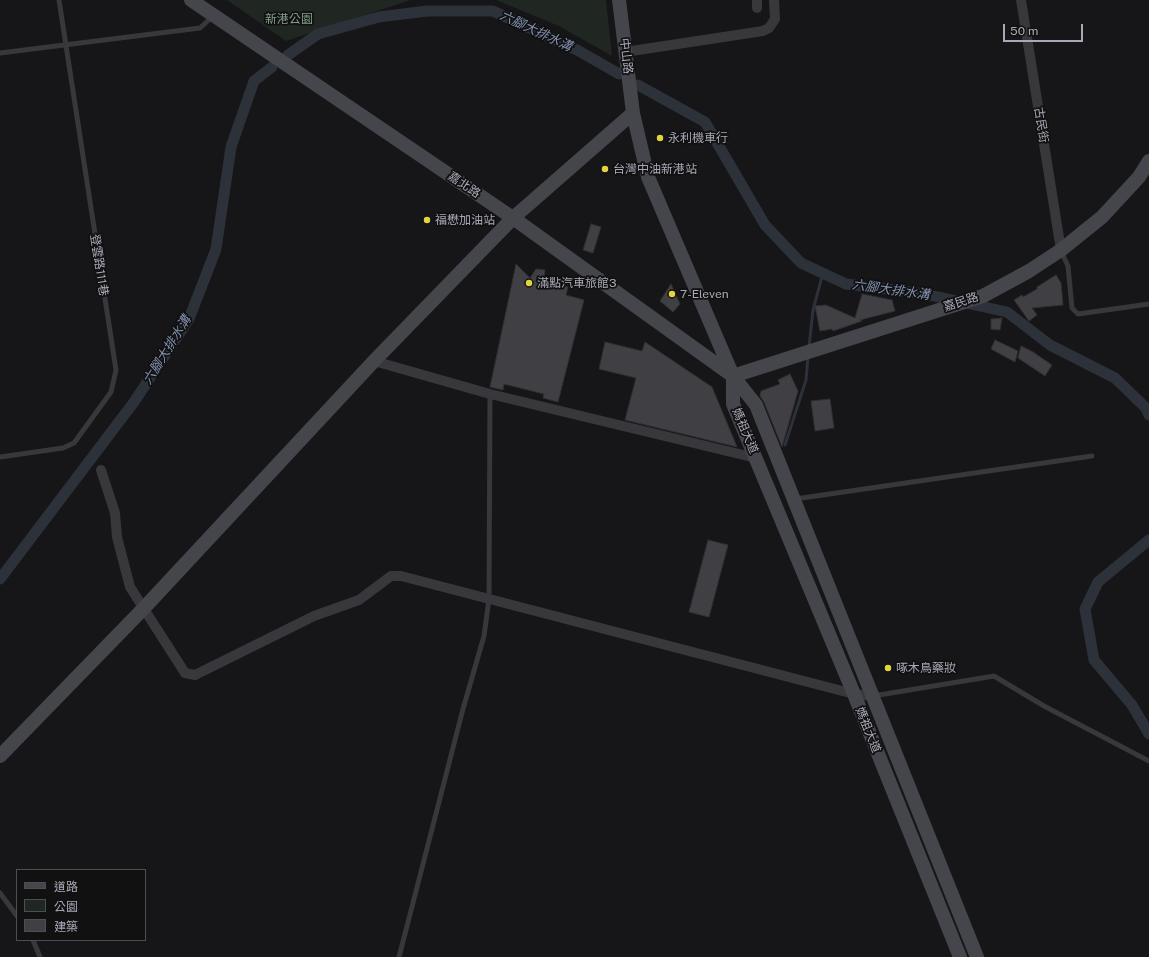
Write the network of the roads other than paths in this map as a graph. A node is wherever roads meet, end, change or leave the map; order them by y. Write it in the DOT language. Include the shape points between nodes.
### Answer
graph roads {
  1 [pos="59,0"];
  2 [pos="191,0"];
  3 [pos="619,0"];
  4 [pos="774,0"];
  5 [pos="1021,0"];
  6 [pos="213,16"];
  7 [pos="65,44"];
  8 [pos="625,52"];
  9 [pos="0,53"];
  10 [pos="633,113"];
  11 [pos="1149,161"];
  12 [pos="512,218"];
  13 [pos="1060,250"];
  14 [pos="1149,304"];
  15 [pos="374,361"];
  16 [pos="733,376"];
  17 [pos="490,394"];
  18 [pos="1092,456"];
  19 [pos="0,457"];
  20 [pos="756,458"];
  21 [pos="100,470"];
  22 [pos="794,499"];
  23 [pos="489,599"];
  24 [pos="144,608"];
  25 [pos="854,694"];
  26 [pos="872,696"];
  27 [pos="0,756"];
  28 [pos="1149,761"];
  29 [pos="0,892"];
  30 [pos="16,915"];
  31 [pos="33,941"];
  32 [pos="40,957"];
  33 [pos="399,957"];
  34 [pos="960,957"];
  35 [pos="977,957"];
  1 -- 7 [label="lane, 登雲路111巷"];
  2 -- 6 [label="main road, 嘉北路"];
  3 -- 8 [label="main road, 中山路"];
  4 -- 8 [label="street" via="775,20 769,28"];
  5 -- 13 [label="street, 古民街"];
  6 -- 7 [label="lane" via="200,28"];
  6 -- 12 [label="main road, 嘉北路"];
  7 -- 9 [label="lane"];
  7 -- 19 [label="lane, 登雲路111巷" via="116,370 111,392 74,443 63,448"];
  8 -- 10 [label="main road, 中山路"];
  10 -- 12 [label="main road"];
  10 -- 16 [label="main road, 中山路" via="648,177"];
  11 -- 13 [label="main road, 嘉民路" via="1139,177 1102,217"];
  12 -- 15 [label="main road"];
  12 -- 16 [label="main road, 嘉北路"];
  13 -- 14 [label="lane" via="1068,266 1072,308 1078,314"];
  13 -- 16 [label="main road, 嘉民路" via="1029,271 983,296"];
  15 -- 17 [label="street"];
  15 -- 24 [label="main road"];
  16 -- 20 [label="main road, 媽祖大道" via="733,404"];
  16 -- 22 [label="main road, 媽祖大道" via="756,405"];
  17 -- 20 [label="street"];
  17 -- 23 [label="lane"];
  18 -- 22 [label="lane"];
  20 -- 25 [label="main road, 媽祖大道"];
  21 -- 24 [label="street" via="115,513 117,537 130,587"];
  22 -- 26 [label="main road, 媽祖大道"];
  23 -- 24 [label="street" via="401,576 391,576 359,600 314,616 195,675 185,674"];
  23 -- 25 [label="street"];
  23 -- 33 [label="lane" via="484,636"];
  24 -- 27 [label="main road"];
  25 -- 26 [label="street"];
  25 -- 34 [label="main road, 媽祖大道"];
  26 -- 28 [label="lane" via="994,676 1044,706"];
  26 -- 35 [label="main road, 媽祖大道"];
  29 -- 30 [label="lane"];
  31 -- 32 [label="lane"];
}
